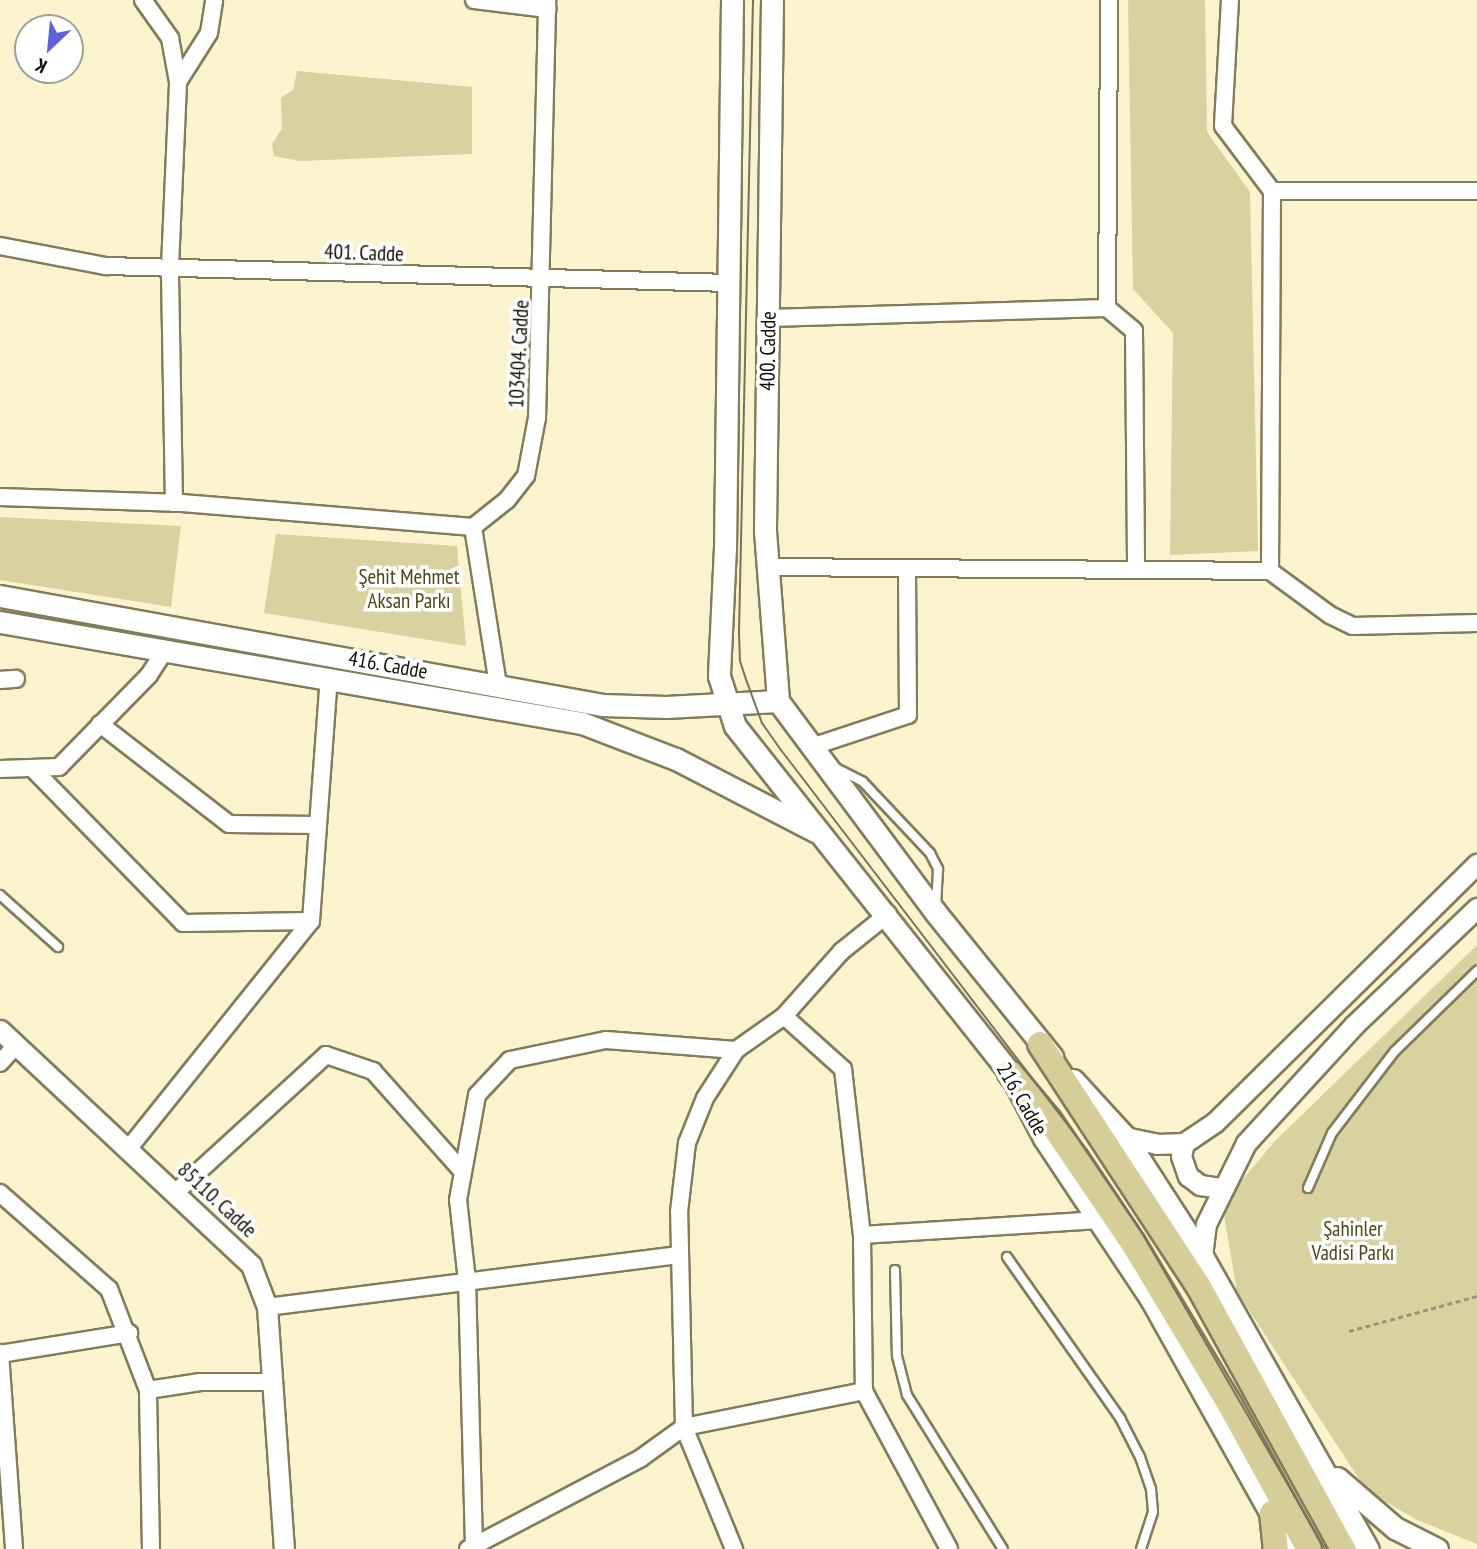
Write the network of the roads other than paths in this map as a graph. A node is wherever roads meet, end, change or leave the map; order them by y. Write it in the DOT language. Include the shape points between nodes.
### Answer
graph roads {
  1 [pos="143,0"];
  2 [pos="214,0"];
  3 [pos="474,0"];
  4 [pos="732,0"];
  5 [pos="772,0"];
  6 [pos="1109,0"];
  7 [pos="1230,0"];
  8 [pos="547,4"];
  9 [pos="178,82"];
  10 [pos="1272,191"];
  11 [pos="1477,191"];
  12 [pos="0,246"];
  13 [pos="170,267"];
  14 [pos="544,280"];
  15 [pos="729,283"];
  16 [pos="1107,308"];
  17 [pos="769,318"];
  18 [pos="0,497"];
  19 [pos="174,503"];
  20 [pos="473,527"];
  21 [pos="766,567"];
  22 [pos="1136,568"];
  23 [pos="907,570"];
  24 [pos="1270,571"];
  25 [pos="0,596"];
  26 [pos="0,622"];
  27 [pos="1477,623"];
  28 [pos="165,650"];
  29 [pos="720,669"];
  30 [pos="329,678"];
  31 [pos="498,685"];
  32 [pos="778,701"];
  33 [pos="727,703"];
  34 [pos="666,707"];
  35 [pos="100,724"];
  36 [pos="815,754"];
  37 [pos="32,768"];
  38 [pos="0,769"];
  39 [pos="318,825"];
  40 [pos="823,835"];
  41 [pos="1477,864"];
  42 [pos="0,895"];
  43 [pos="1477,908"];
  44 [pos="936,913"];
  45 [pos="888,914"];
  46 [pos="311,920"];
  47 [pos="58,947"];
  48 [pos="1477,971"];
  49 [pos="784,1016"];
  50 [pos="0,1030"];
  51 [pos="1040,1044"];
  52 [pos="16,1045"];
  53 [pos="736,1050"];
  54 [pos="0,1063"];
  55 [pos="1010,1073"];
  56 [pos="1125,1137"];
  57 [pos="1184,1143"];
  58 [pos="129,1148"];
  59 [pos="463,1172"];
  60 [pos="1222,1188"];
  61 [pos="1308,1188"];
  62 [pos="176,1192"];
  63 [pos="0,1194"];
  64 [pos="1100,1220"];
  65 [pos="862,1235"];
  66 [pos="679,1255"];
  67 [pos="1202,1256"];
  68 [pos="1007,1257"];
  69 [pos="895,1270"];
  70 [pos="467,1281"];
  71 [pos="267,1307"];
  72 [pos="129,1333"];
  73 [pos="0,1353"];
  74 [pos="270,1381"];
  75 [pos="148,1390"];
  76 [pos="864,1391"];
  77 [pos="684,1427"];
  78 [pos="1324,1466"];
  79 [pos="1272,1514"];
  80 [pos="153,1545"];
  81 [pos="1358,1546"];
  82 [pos="471,1548"];
  83 [pos="14,1549"];
  84 [pos="284,1549"];
  85 [pos="734,1549"];
  86 [pos="949,1549"];
  87 [pos="1003,1549"];
  88 [pos="1140,1549"];
  89 [pos="1276,1549"];
  90 [pos="1291,1549"];
  91 [pos="1309,1549"];
  92 [pos="1437,1549"];
  1 -- 9 [label="street" via="170,38"];
  2 -- 9 [label="street" via="209,33"];
  3 -- 8 [label="street"];
  4 -- 15 [label="main road, 400. Cadde"];
  5 -- 17 [label="main road, 400. Cadde"];
  6 -- 16 [label="street"];
  7 -- 10 [label="street" via="1223,126"];
  8 -- 14 [label="street, 103404. Cadde"];
  9 -- 13 [label="street"];
  10 -- 11 [label="street"];
  10 -- 24 [label="street"];
  12 -- 13 [label="street, 401. Cadde" via="106,267"];
  13 -- 14 [label="street, 401. Cadde"];
  13 -- 19 [label="street"];
  14 -- 15 [label="street, 401. Cadde"];
  14 -- 20 [label="street, 103404. Cadde" via="537,418 526,476 507,500"];
  15 -- 29 [label="main road, 400. Cadde"];
  16 -- 17 [label="street"];
  16 -- 22 [label="street" via="1134,331"];
  17 -- 21 [label="main road, 400. Cadde"];
  18 -- 19 [label="street"];
  19 -- 20 [label="street"];
  20 -- 31 [label="street"];
  21 -- 23 [label="street"];
  21 -- 32 [label="main road, 400. Cadde"];
  22 -- 23 [label="street"];
  22 -- 24 [label="street"];
  23 -- 36 [label="street" via="908,715"];
  24 -- 27 [label="street" via="1330,615 1353,626"];
  25 -- 31 [label="main road, 416. Cadde"];
  26 -- 28 [label="main road"];
  28 -- 30 [label="main road"];
  28 -- 35 [label="street" via="149,675"];
  29 -- 33 [label="main road, 216. Cadde"];
  29 -- 34 [label="main road" via="694,697"];
  30 -- 39 [label="street"];
  30 -- 40 [label="main road" via="542,715 617,734"];
  31 -- 34 [label="main road, 416. Cadde" via="603,705"];
  32 -- 33 [label="main road, 416. Cadde"];
  32 -- 36 [label="main road, 216. Cadde"];
  33 -- 34 [label="main road, 416. Cadde"];
  33 -- 40 [label="main road, 216. Cadde" via="735,726"];
  35 -- 37 [label="street" via="59,766"];
  35 -- 39 [label="street" via="229,824"];
  36 -- 44 [label="main road, 216. Cadde"];
  36 -- 44 [label="lane" via="863,782 930,853 938,869"];
  37 -- 38 [label="street"];
  37 -- 46 [label="street" via="183,923"];
  39 -- 46 [label="street"];
  40 -- 45 [label="main road, 216. Cadde"];
  41 -- 57 [label="street" via="1215,1122"];
  42 -- 47 [label="lane"];
  43 -- 60 [label="street" via="1354,1026 1246,1143"];
  44 -- 51 [label="main road, 216. Cadde"];
  45 -- 49 [label="street" via="842,951"];
  45 -- 55 [label="main road, 216. Cadde"];
  46 -- 58 [label="street"];
  48 -- 61 [label="lane" via="1395,1051 1332,1133"];
  49 -- 53 [label="street"];
  49 -- 65 [label="street" via="844,1069"];
  50 -- 52 [label="street, 85110. Cadde"];
  51 -- 56 [label="main road, 216. Cadde"];
  51 -- 81 [label="main road" via="1199,1287"];
  52 -- 54 [label="street"];
  52 -- 58 [label="street, 85110. Cadde"];
  53 -- 59 [label="street" via="606,1040 510,1060 477,1095"];
  53 -- 66 [label="street" via="711,1087 687,1143"];
  55 -- 64 [label="main road, 216. Cadde" via="1044,1138"];
  55 -- 91 [label="main road" via="1050,1121 1133,1243"];
  56 -- 57 [label="street"];
  56 -- 67 [label="main road, 216. Cadde"];
  57 -- 60 [label="street" via="1181,1156 1188,1176 1207,1188"];
  58 -- 62 [label="street, 85110. Cadde"];
  59 -- 62 [label="street" via="373,1071 326,1055"];
  59 -- 70 [label="street" via="458,1200"];
  60 -- 67 [label="street" via="1206,1224"];
  62 -- 71 [label="street, 85110. Cadde" via="251,1265"];
  63 -- 72 [label="street" via="109,1289"];
  64 -- 65 [label="street"];
  64 -- 79 [label="main road, 216. Cadde" via="1151,1299"];
  65 -- 76 [label="street"];
  66 -- 70 [label="street"];
  66 -- 77 [label="street"];
  67 -- 78 [label="main road, 216. Cadde"];
  68 -- 88 [label="lane" via="1119,1418 1140,1457 1153,1512"];
  69 -- 87 [label="lane" via="897,1356 907,1395"];
  70 -- 71 [label="street"];
  70 -- 82 [label="street"];
  71 -- 74 [label="street, 85110. Cadde"];
  72 -- 73 [label="street"];
  72 -- 75 [label="street"];
  73 -- 83 [label="street"];
  74 -- 75 [label="street" via="200,1382"];
  74 -- 84 [label="street, 85110. Cadde"];
  75 -- 80 [label="street"];
  76 -- 77 [label="street"];
  76 -- 86 [label="street"];
  77 -- 82 [label="street" via="641,1458"];
  77 -- 85 [label="street"];
  78 -- 81 [label="main road, 216. Cadde"];
  78 -- 92 [label="main road" via="1395,1528"];
  79 -- 89 [label="main road"];
  79 -- 90 [label="main road, 216. Cadde"];
}
